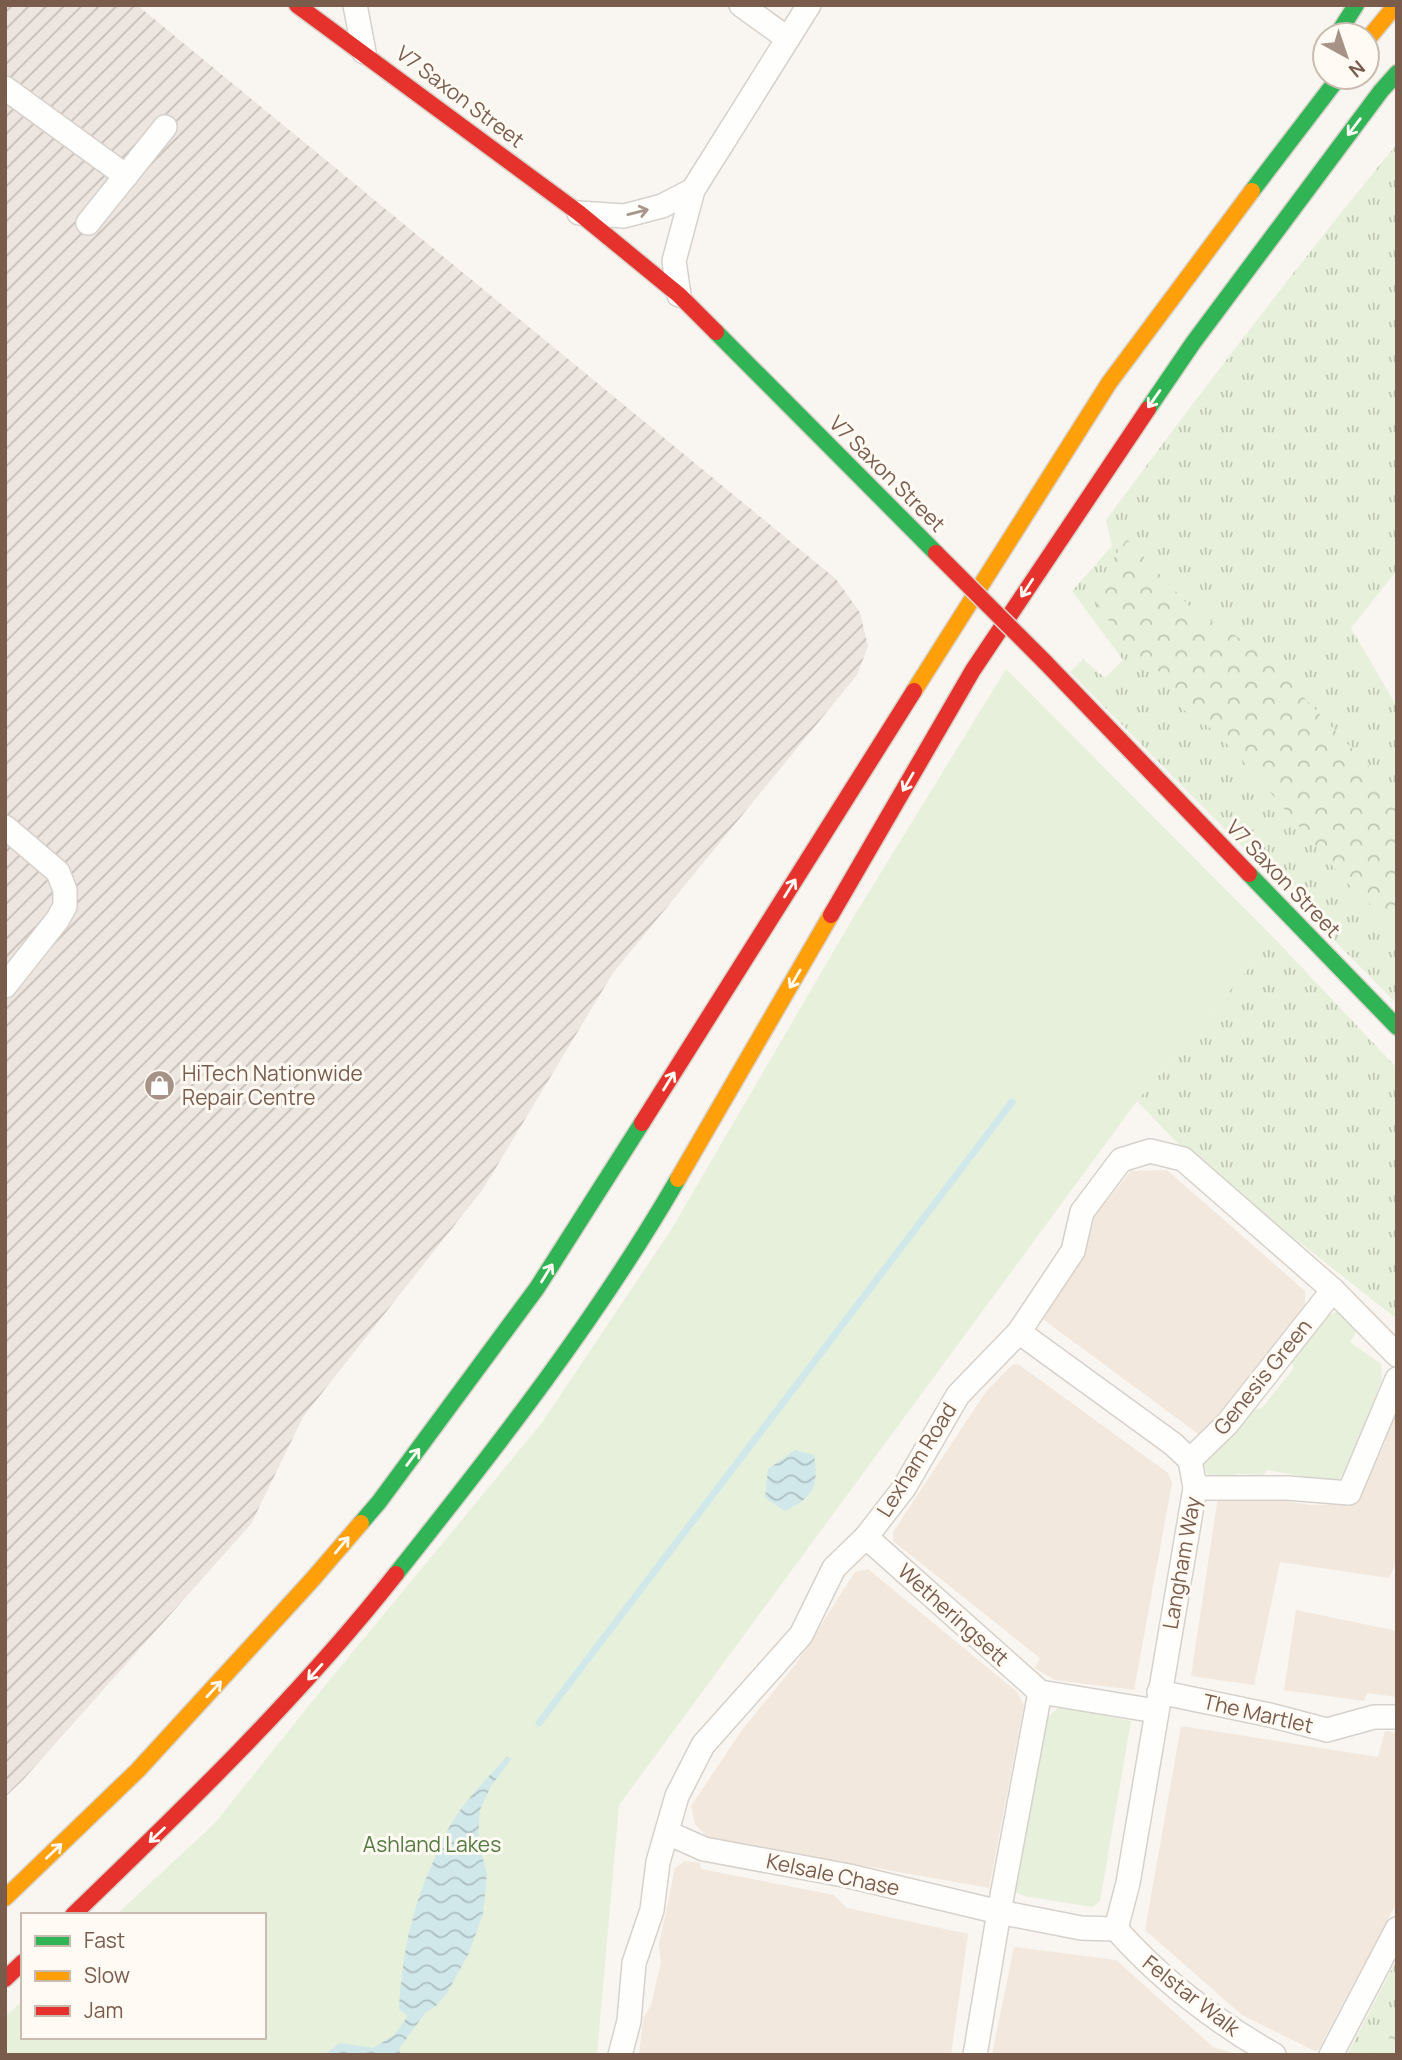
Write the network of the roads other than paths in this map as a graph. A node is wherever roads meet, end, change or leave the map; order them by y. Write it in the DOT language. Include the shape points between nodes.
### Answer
graph roads {
  1 [pos="297,5"];
  2 [pos="355,5"];
  3 [pos="741,5"];
  4 [pos="809,5"];
  5 [pos="1356,5"];
  6 [pos="1396,5"];
  7 [pos="1345,21"];
  8 [pos="1381,23"];
  9 [pos="787,38"];
  10 [pos="364,52"];
  11 [pos="1397,73"];
  12 [pos="5,88"];
  13 [pos="1328,91"];
  14 [pos="165,127"];
  15 [pos="1270,140"];
  16 [pos="125,176"];
  17 [pos="693,190"];
  18 [pos="1322,197"];
  19 [pos="579,213"];
  20 [pos="88,223"];
  21 [pos="1179,287"];
  22 [pos="680,295"];
  23 [pos="1193,343"];
  24 [pos="5,827"];
  25 [pos="5,986"];
  26 [pos="1397,1027"];
  27 [pos="1333,1290"];
  28 [pos="1019,1332"];
  29 [pos="1397,1355"];
  30 [pos="1397,1379"];
  31 [pos="1190,1461"];
  32 [pos="1195,1488"];
  33 [pos="866,1537"];
  34 [pos="1040,1692"];
  35 [pos="1158,1702"];
  36 [pos="1397,1717"];
  37 [pos="668,1833"];
  38 [pos="5,1898"];
  39 [pos="999,1912"];
  40 [pos="75,1913"];
  41 [pos="1116,1929"];
  42 [pos="1397,1929"];
  43 [pos="21,1964"];
  44 [pos="5,1979"];
  45 [pos="620,2055"];
  46 [pos="975,2055"];
  47 [pos="1274,2055"];
  48 [pos="1331,2055"];
  1 -- 10 [label="main road, V7 Saxon Street"];
  2 -- 10 [label="street"];
  3 -- 9 [label="street"];
  4 -- 9 [label="street"];
  5 -- 7 [label="main road"];
  6 -- 8 [label="main road"];
  9 -- 17 [label="street"];
  10 -- 19 [label="main road, V7 Saxon Street"];
  11 -- 23 [label="main road, one-way"];
  12 -- 16 [label="street"];
  13 -- 21 [label="main road"];
  14 -- 16 [label="street"];
  15 -- 21 [label="main road"];
  16 -- 20 [label="street"];
  19 -- 17 [label="street, one-way" via="624,216 662,206"];
  17 -- 22 [label="street" via="674,261"];
  18 -- 23 [label="main road"];
  19 -- 22 [label="main road, V7 Saxon Street"];
  38 -- 21 [label="main road, one-way" via="138,1770 312,1580 371,1511 537,1288 1109,383"];
  22 -- 26 [label="main road, V7 Saxon Street, bridge" via="1045,662"];
  23 -- 40 [label="main road, one-way" via="972,670 638,1248 505,1437 360,1620 293,1696"];
  24 -- 25 [label="street" via="58,872 65,890 65,905 58,919"];
  27 -- 28 [label="street, Lexham Road" via="1183,1159 1150,1152 1121,1160 1082,1212 1073,1251"];
  27 -- 29 [label="street, Lexham Road"];
  27 -- 31 [label="street, Genesis Green" via="1227,1424"];
  28 -- 31 [label="street"];
  28 -- 33 [label="street, Lexham Road" via="958,1395 904,1488"];
  30 -- 32 [label="street" via="1349,1493"];
  31 -- 32 [label="street, Langham Way"];
  32 -- 35 [label="street, Langham Way"];
  33 -- 34 [label="street, Wetheringsett"];
  33 -- 37 [label="street, Lexham Road" via="834,1568 801,1635 704,1745 677,1796"];
  34 -- 35 [label="street"];
  34 -- 39 [label="street"];
  35 -- 36 [label="street, The Martlet" via="1270,1715 1327,1730 1374,1717"];
  35 -- 41 [label="street, Langham Way"];
  37 -- 39 [label="street, Kelsale Chase" via="704,1849 849,1876"];
  37 -- 45 [label="street, Lexham Road" via="658,1862 652,1910 634,1963 629,2021"];
  39 -- 41 [label="street" via="1081,1928"];
  39 -- 46 [label="street"];
  41 -- 47 [label="street, Felstar Walk" via="1147,1964 1232,2030"];
  42 -- 48 [label="street"];
  43 -- 44 [label="main road"];
}
